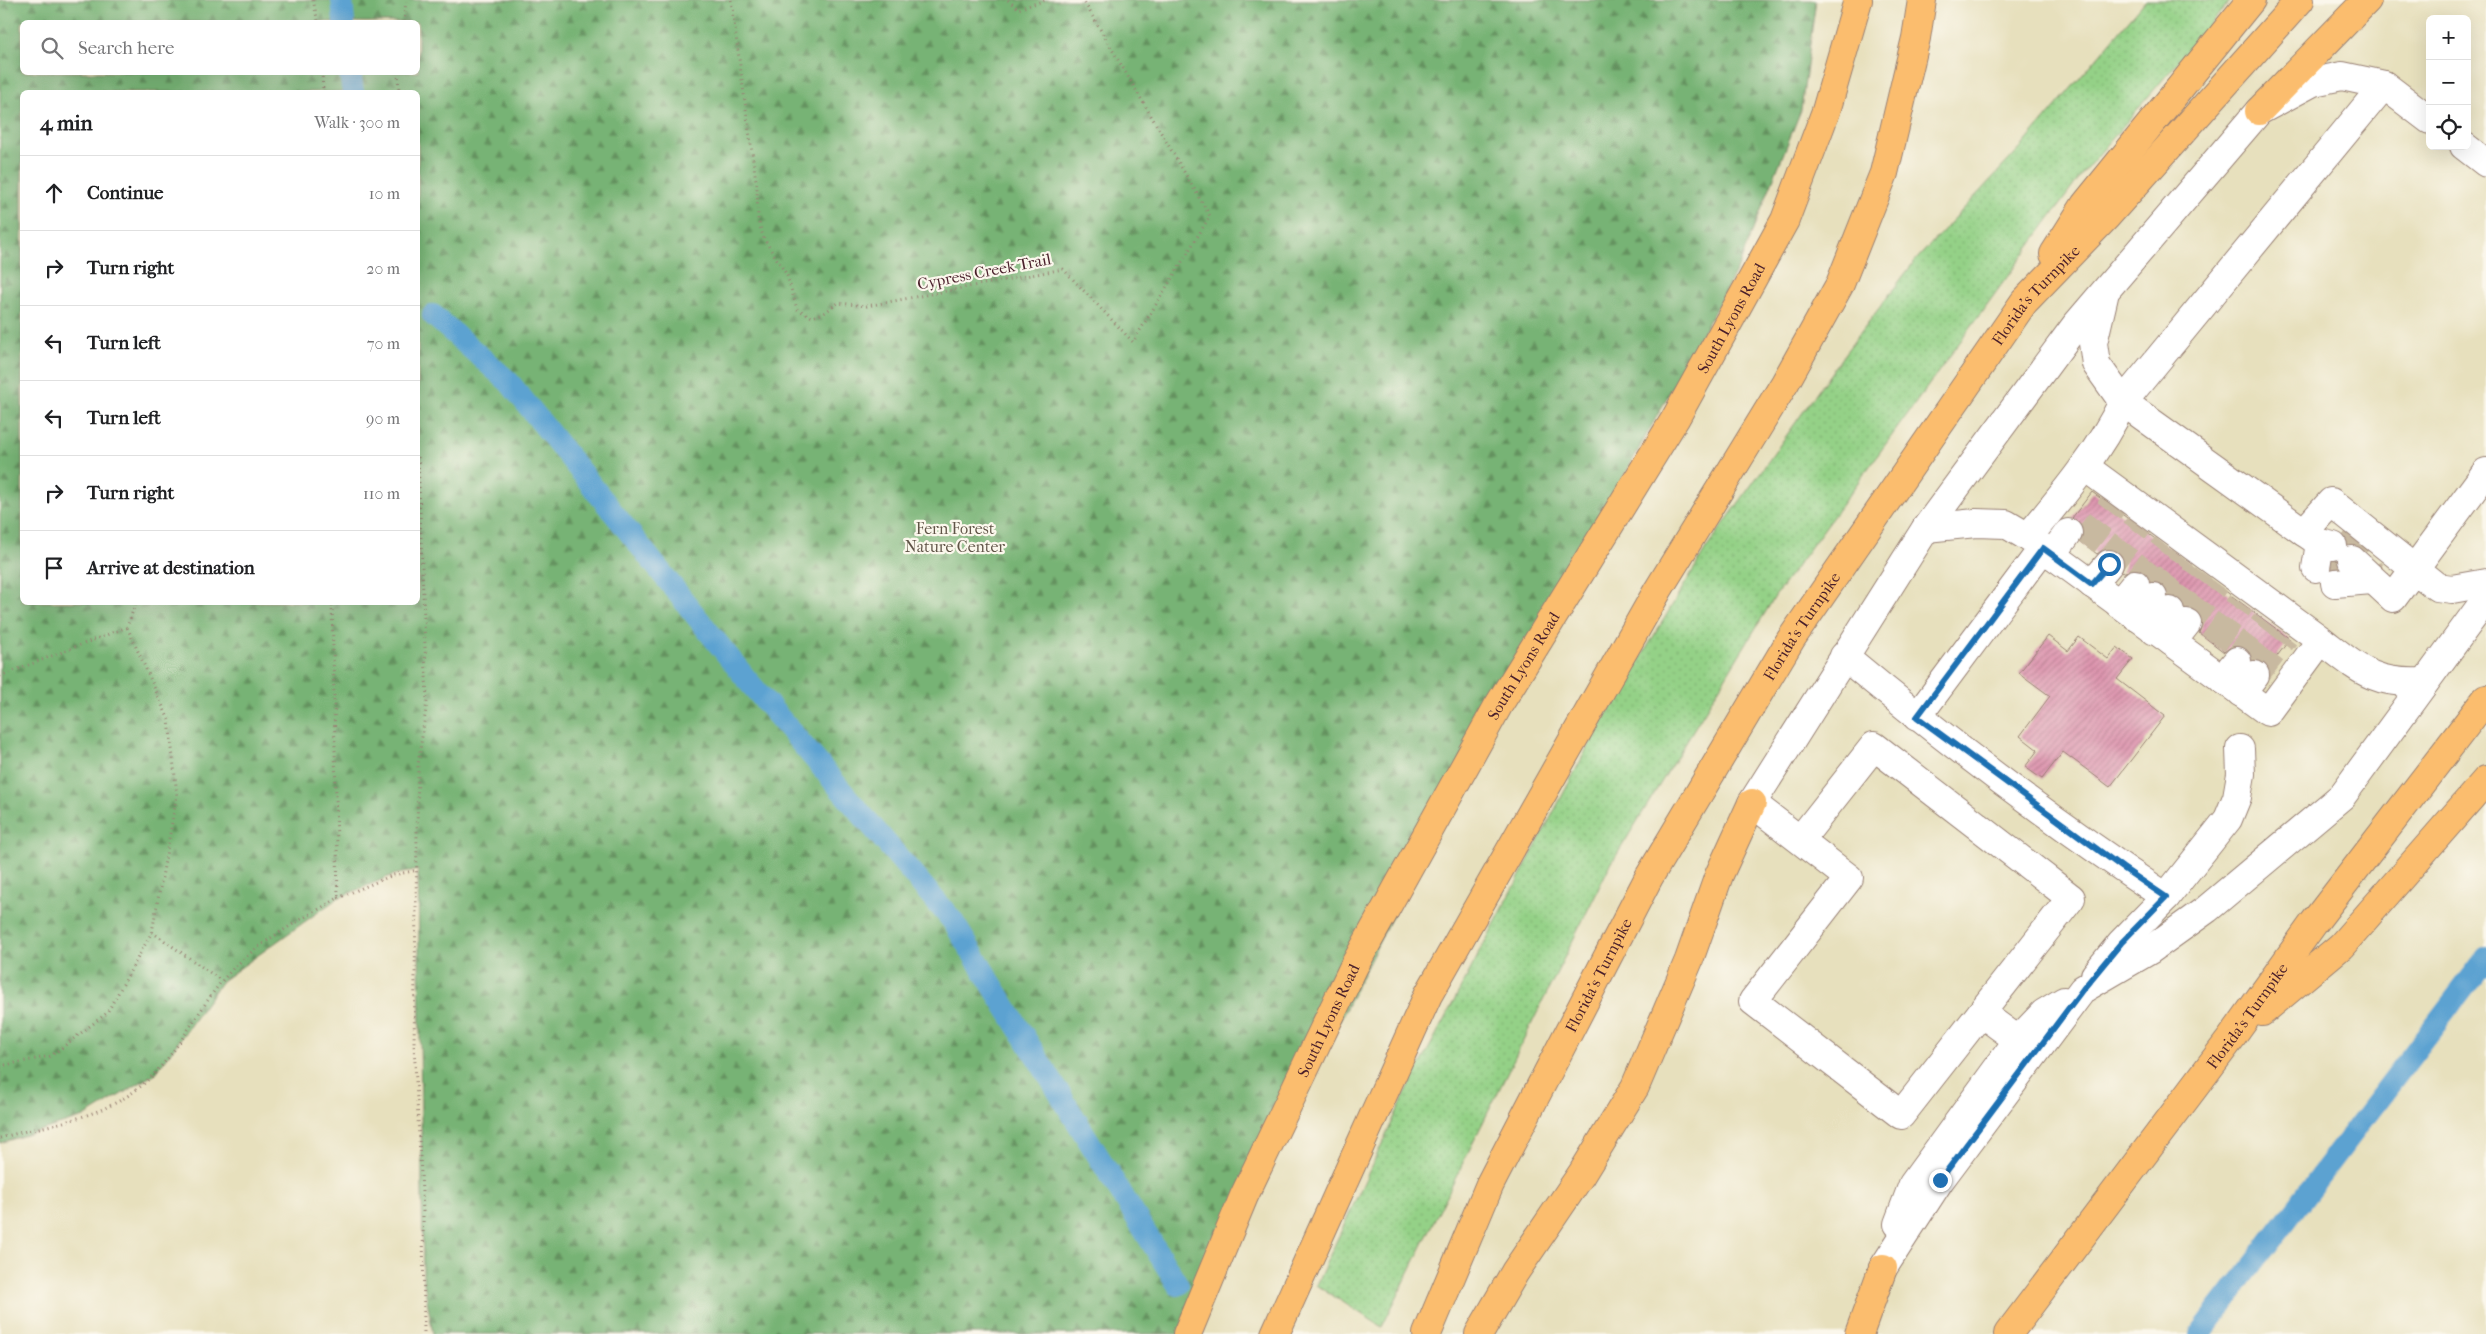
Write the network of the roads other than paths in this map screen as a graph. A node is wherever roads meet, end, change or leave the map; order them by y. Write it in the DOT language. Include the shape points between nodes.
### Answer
graph roads {
  1 [pos="1858,0"];
  2 [pos="1922,0"];
  3 [pos="2251,0"];
  4 [pos="2300,0"];
  5 [pos="2366,0"];
  6 [pos="2384,85"];
  7 [pos="2259,111"];
  8 [pos="2426,117"];
  9 [pos="2469,150"];
  10 [pos="2486,163"];
  11 [pos="2107,287"];
  12 [pos="2024,302"];
  13 [pos="2123,402"];
  14 [pos="2486,472"];
  15 [pos="2105,488"];
  16 [pos="1926,528"];
  17 [pos="2076,538"];
  18 [pos="2048,551"];
  19 [pos="2330,555"];
  20 [pos="2416,569"];
  21 [pos="2486,583"];
  22 [pos="2486,599"];
  23 [pos="2322,640"];
  24 [pos="1844,656"];
  25 [pos="2425,682"];
  26 [pos="2486,699"];
  27 [pos="1917,717"];
  28 [pos="2240,750"];
  29 [pos="2486,780"];
  30 [pos="1752,803"];
  31 [pos="1800,840"];
  32 [pos="2166,897"];
  33 [pos="2083,989"];
  34 [pos="1981,1013"];
  35 [pos="2232,1038"];
  36 [pos="2018,1040"];
  37 [pos="1883,1268"];
  38 [pos="1188,1334"];
  39 [pos="1275,1334"];
  40 [pos="1426,1334"];
  41 [pos="1479,1334"];
  42 [pos="1859,1334"];
  43 [pos="2008,1334"];
  1 -- 38 [label="main road, South Lyons Road" via="1826,111 1785,220 1675,420 1498,706 1354,966 1244,1196"];
  2 -- 39 [label="main road" via="1884,173 1840,284 1785,383 1658,590 1428,996"];
  3 -- 12 [label="main road" via="2085,205"];
  4 -- 12 [label="main road, Florida's Turnpike" via="2107,216"];
  5 -- 7 [label="main road"];
  6 -- 7 [label="lane" via="2342,76 2313,82"];
  6 -- 8 [label="lane"];
  6 -- 13 [label="lane"];
  7 -- 11 [label="lane"];
  9 -- 10 [label="lane"];
  11 -- 13 [label="lane" via="2093,343 2096,364"];
  11 -- 16 [label="lane"];
  12 -- 40 [label="main road, Florida's Turnpike" via="1791,639 1649,877 1490,1184"];
  13 -- 15 [label="lane" via="2111,426"];
  13 -- 19 [label="lane"];
  14 -- 20 [label="lane"];
  15 -- 18 [label="lane"];
  15 -- 23 [label="lane" via="2281,621"];
  16 -- 18 [label="lane" via="2006,524"];
  16 -- 24 [label="lane"];
  17 -- 18 [label="lane"];
  18 -- 23 [label="lane" via="2101,574 2239,677 2268,712"];
  18 -- 27 [label="lane"];
  19 -- 20 [label="lane" via="2372,580 2393,598"];
  19 -- 20 [label="lane" via="2331,502"];
  20 -- 21 [label="lane" via="2437,587 2452,589"];
  22 -- 25 [label="lane"];
  23 -- 25 [label="lane" via="2360,670 2379,679 2400,683"];
  24 -- 27 [label="lane"];
  24 -- 30 [label="lane"];
  25 -- 33 [label="lane" via="2342,796 2208,909 2150,950"];
  26 -- 35 [label="main road, Florida's Turnpike" via="2313,924"];
  27 -- 32 [label="lane"];
  28 -- 32 [label="lane" via="2241,774 2237,797 2228,819"];
  29 -- 35 [label="main road" via="2341,946"];
  30 -- 31 [label="lane"];
  30 -- 41 [label="main road" via="1719,875 1689,960 1635,1087 1581,1175 1515,1272"];
  31 -- 34 [label="lane" via="1874,746 2071,898"];
  31 -- 34 [label="lane" via="1849,878 1753,1001 1901,1115"];
  32 -- 33 [label="lane" via="2121,943"];
  33 -- 36 [label="lane" via="2044,1013"];
  33 -- 37 [label="lane" via="1940,1180"];
  34 -- 36 [label="lane"];
  35 -- 43 [label="main road, Florida's Turnpike"];
  36 -- 37 [label="lane" via="1913,1184"];
  37 -- 42 [label="main road"];
}
